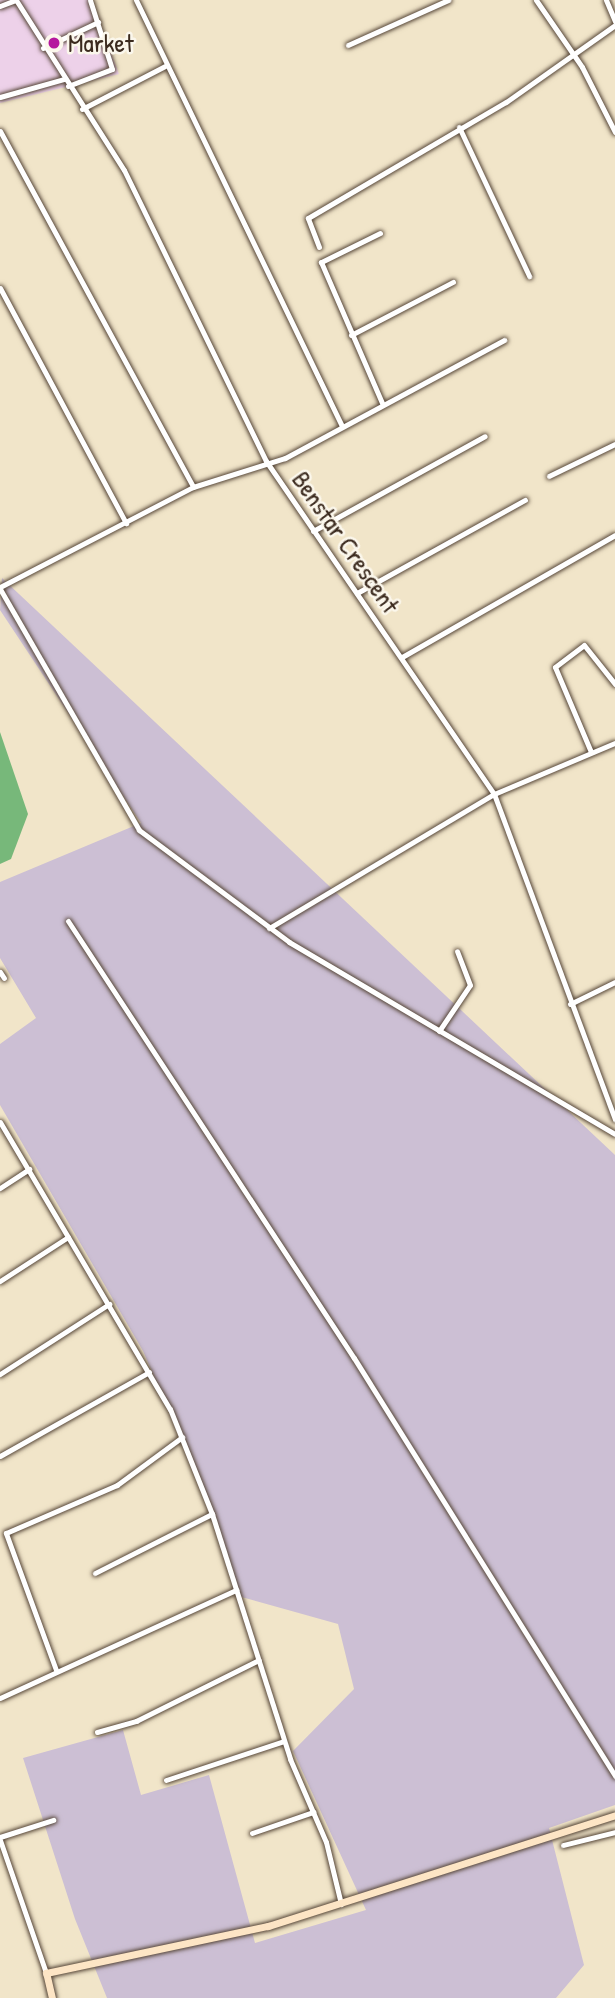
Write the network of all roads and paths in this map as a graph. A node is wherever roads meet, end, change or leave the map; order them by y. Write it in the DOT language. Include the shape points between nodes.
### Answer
graph roads {
  1 [pos="16,0"];
  2 [pos="90,0"];
  3 [pos="136,0"];
  4 [pos="448,0"];
  5 [pos="536,0"];
  6 [pos="606,0"];
  7 [pos="0,6"];
  8 [pos="98,22"];
  9 [pos="615,23"];
  10 [pos="348,45"];
  11 [pos="43,48"];
  12 [pos="572,58"];
  13 [pos="165,66"];
  14 [pos="64,79"];
  15 [pos="68,86"];
  16 [pos="0,97"];
  17 [pos="82,110"];
  18 [pos="459,127"];
  19 [pos="0,131"];
  20 [pos="615,132"];
  21 [pos="380,233"];
  22 [pos="319,247"];
  23 [pos="529,276"];
  24 [pos="453,282"];
  25 [pos="0,288"];
  26 [pos="351,335"];
  27 [pos="504,340"];
  28 [pos="382,403"];
  29 [pos="342,426"];
  30 [pos="485,436"];
  31 [pos="615,444"];
  32 [pos="266,461"];
  33 [pos="549,476"];
  34 [pos="192,487"];
  35 [pos="525,500"];
  36 [pos="126,523"];
  37 [pos="313,531"];
  38 [pos="615,536"];
  39 [pos="0,588"];
  40 [pos="357,593"];
  41 [pos="402,657"];
  42 [pos="615,684"];
  43 [pos="615,743"];
  44 [pos="591,752"];
  45 [pos="494,794"];
  46 [pos="68,921"];
  47 [pos="269,928"];
  48 [pos="457,951"];
  49 [pos="0,972"];
  50 [pos="4,978"];
  51 [pos="615,982"];
  52 [pos="570,1004"];
  53 [pos="439,1031"];
  54 [pos="615,1119"];
  55 [pos="0,1122"];
  56 [pos="615,1134"];
  57 [pos="29,1170"];
  58 [pos="0,1188"];
  59 [pos="68,1237"];
  60 [pos="0,1281"];
  61 [pos="109,1304"];
  62 [pos="149,1372"];
  63 [pos="0,1374"];
  64 [pos="182,1437"];
  65 [pos="0,1456"];
  66 [pos="212,1514"];
  67 [pos="95,1573"];
  68 [pos="236,1590"];
  69 [pos="258,1660"];
  70 [pos="57,1670"];
  71 [pos="0,1698"];
  72 [pos="97,1731"];
  73 [pos="284,1741"];
  74 [pos="615,1776"];
  75 [pos="166,1780"];
  76 [pos="313,1812"];
  77 [pos="615,1815"];
  78 [pos="53,1821"];
  79 [pos="615,1832"];
  80 [pos="252,1833"];
  81 [pos="0,1839"];
  82 [pos="563,1845"];
  83 [pos="341,1904"];
  84 [pos="46,1973"];
  85 [pos="52,1998"];
  1 -- 7 [label="street"];
  1 -- 11 [label="street, Benstar Crescent"];
  2 -- 8 [label="street"];
  3 -- 13 [label="street"];
  4 -- 10 [label="street"];
  5 -- 12 [label="street"];
  6 -- 9 [label="street"];
  8 -- 11 [label="street"];
  8 -- 15 [label="street" via="112,69"];
  9 -- 12 [label="street"];
  11 -- 14 [label="street, Benstar Crescent"];
  12 -- 18 [label="street"];
  12 -- 20 [label="street"];
  13 -- 17 [label="street"];
  13 -- 29 [label="street"];
  14 -- 15 [label="street, Benstar Crescent"];
  14 -- 16 [label="street"];
  15 -- 17 [label="street, Benstar Crescent"];
  17 -- 32 [label="street, Benstar Crescent" via="124,170"];
  18 -- 22 [label="street" via="308,218"];
  18 -- 23 [label="street"];
  19 -- 34 [label="street"];
  21 -- 26 [label="street" via="321,262"];
  24 -- 26 [label="street"];
  25 -- 36 [label="street"];
  26 -- 28 [label="street"];
  27 -- 28 [label="street"];
  28 -- 29 [label="street"];
  29 -- 32 [label="street" via="285,458"];
  30 -- 37 [label="street"];
  31 -- 33 [label="street"];
  32 -- 34 [label="street"];
  32 -- 37 [label="street, Benstar Crescent"];
  34 -- 36 [label="street"];
  35 -- 40 [label="street"];
  36 -- 39 [label="street"];
  37 -- 40 [label="street, Benstar Crescent"];
  38 -- 41 [label="street"];
  39 -- 47 [label="street" via="139,830"];
  40 -- 41 [label="street, Benstar Crescent"];
  41 -- 45 [label="street, Benstar Crescent"];
  42 -- 44 [label="street" via="584,645 555,667"];
  43 -- 44 [label="street"];
  44 -- 45 [label="street"];
  45 -- 47 [label="street"];
  45 -- 52 [label="street, Benstar Crescent"];
  46 -- 74 [label="street" via="354,1358"];
  47 -- 53 [label="street"];
  48 -- 53 [label="street" via="470,985"];
  49 -- 50 [label="street"];
  51 -- 52 [label="street"];
  52 -- 54 [label="street, Benstar Crescent"];
  53 -- 56 [label="street"];
  55 -- 57 [label="street"];
  57 -- 58 [label="street"];
  57 -- 59 [label="street"];
  59 -- 60 [label="street"];
  59 -- 61 [label="street"];
  61 -- 62 [label="street"];
  61 -- 63 [label="street"];
  62 -- 64 [label="street"];
  62 -- 65 [label="street"];
  64 -- 66 [label="street"];
  64 -- 70 [label="street" via="117,1485 6,1533"];
  66 -- 67 [label="street"];
  66 -- 68 [label="street"];
  68 -- 69 [label="street"];
  68 -- 70 [label="street"];
  69 -- 72 [label="street" via="136,1721"];
  69 -- 73 [label="street"];
  70 -- 71 [label="street"];
  73 -- 75 [label="street"];
  73 -- 76 [label="street"];
  76 -- 80 [label="street"];
  76 -- 83 [label="street"];
  77 -- 83 [label="main road"];
  78 -- 81 [label="street"];
  79 -- 82 [label="street"];
  81 -- 84 [label="street"];
  83 -- 84 [label="main road"];
  84 -- 85 [label="main road"];
}
